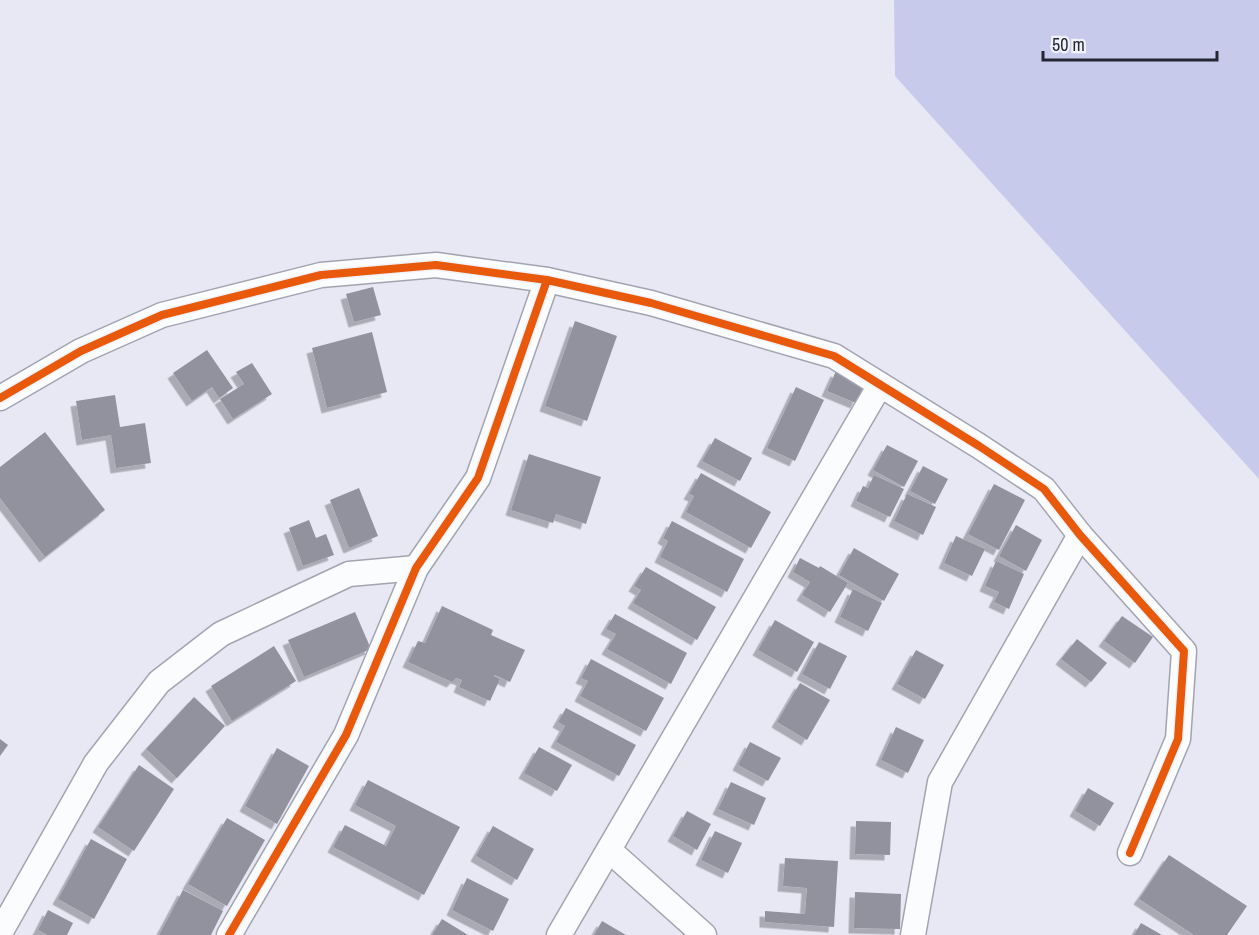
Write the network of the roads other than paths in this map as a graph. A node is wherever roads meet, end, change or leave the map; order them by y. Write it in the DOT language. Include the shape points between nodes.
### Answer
graph roads {
  1 [pos="548,280"];
  2 [pos="880,385"];
  3 [pos="0,398"];
  4 [pos="1080,535"];
  5 [pos="416,568"];
  6 [pos="609,850"];
  7 [pos="1130,853"];
  8 [pos="0,933"];
  9 [pos="229,935"];
  10 [pos="559,935"];
  11 [pos="704,935"];
  12 [pos="912,935"];
  1 -- 2 [label="street" via="651,303 834,356"];
  1 -- 3 [label="street" via="436,265 321,275 162,315 81,351"];
  1 -- 5 [label="street" via="478,478"];
  2 -- 4 [label="street" via="1044,489"];
  2 -- 6 [label="street"];
  4 -- 7 [label="street" via="1185,651 1178,739"];
  4 -- 12 [label="street" via="940,782"];
  5 -- 8 [label="street" via="349,574 221,634 159,682 96,763"];
  5 -- 9 [label="street" via="346,735"];
  6 -- 10 [label="street"];
  6 -- 11 [label="street"];
}
